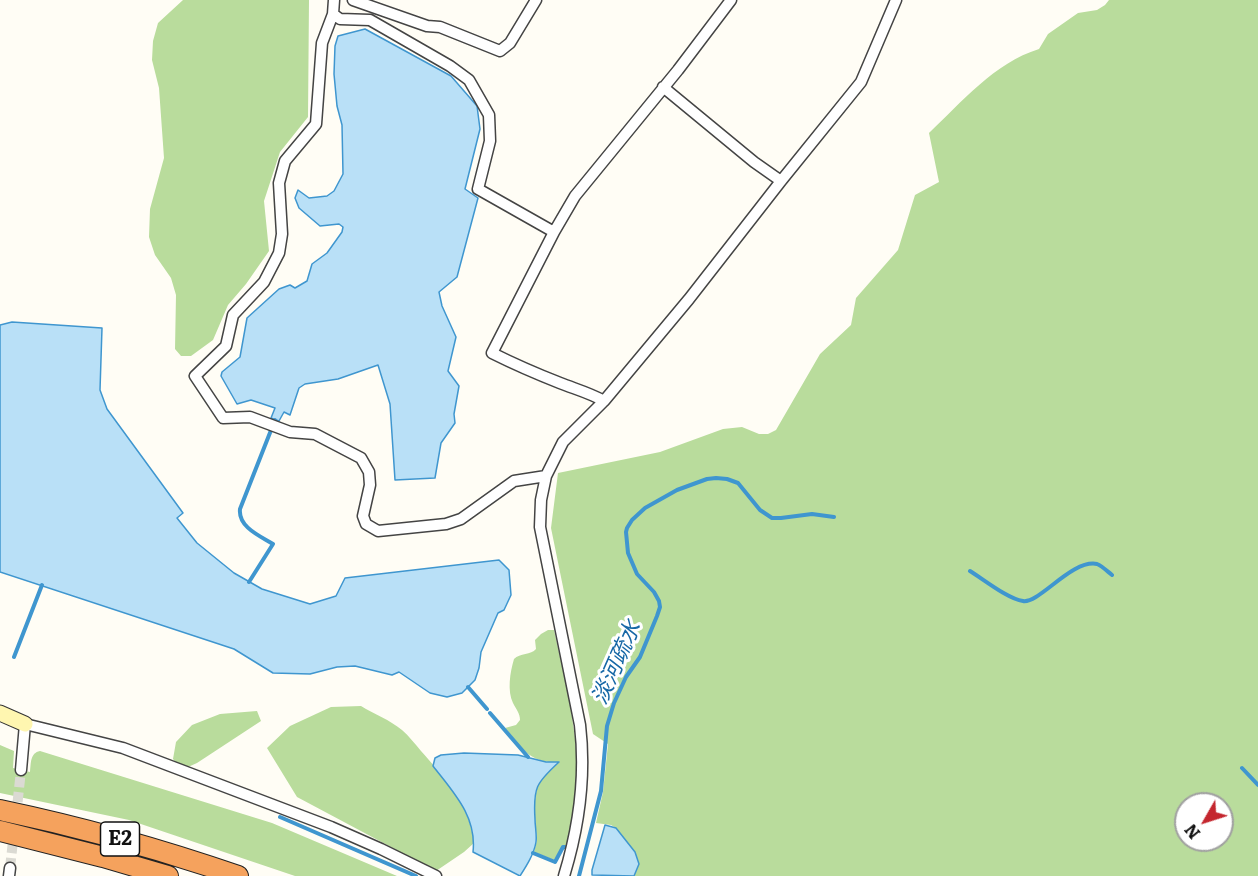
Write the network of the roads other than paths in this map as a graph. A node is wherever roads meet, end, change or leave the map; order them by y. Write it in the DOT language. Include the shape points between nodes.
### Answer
graph roads {
  1 [pos="334,0"];
  2 [pos="353,0"];
  3 [pos="536,0"];
  4 [pos="731,0"];
  5 [pos="896,0"];
  6 [pos="333,14"];
  7 [pos="663,87"];
  8 [pos="780,181"];
  9 [pos="554,232"];
  10 [pos="604,401"];
  11 [pos="546,476"];
  12 [pos="0,713"];
  13 [pos="25,724"];
  14 [pos="21,770"];
  15 [pos="0,810"];
  16 [pos="0,831"];
  17 [pos="168,876"];
  18 [pos="238,876"];
  19 [pos="436,876"];
  20 [pos="564,876"];
  1 -- 6 [label="street"];
  2 -- 3 [label="street" via="440,27 500,51 510,43"];
  2 -- 6 [label="street"];
  4 -- 7 [label="street"];
  5 -- 8 [label="street" via="861,82"];
  6 -- 9 [label="street" via="340,19 370,20 469,80 489,115 490,141 478,189"];
  6 -- 11 [label="street" via="322,43 316,124 285,161 279,183 279,253 264,282 233,315 226,346 195,376 223,418 250,417 290,432 315,434 361,458 370,478 363,516 366,524 378,531 446,524 461,519 514,481"];
  7 -- 8 [label="street"];
  7 -- 9 [label="street" via="575,196"];
  8 -- 10 [label="street" via="690,299"];
  9 -- 10 [label="street" via="492,353"];
  10 -- 11 [label="street" via="564,442"];
  11 -- 20 [label="street" via="540,527 582,741 580,808"];
  12 -- 13 [label="street"];
  13 -- 14 [label="street"];
  13 -- 19 [label="street" via="123,748 331,827"];
  15 -- 18 [label="highway, E2" via="111,836"];
  16 -- 17 [label="highway, E2"];
}
